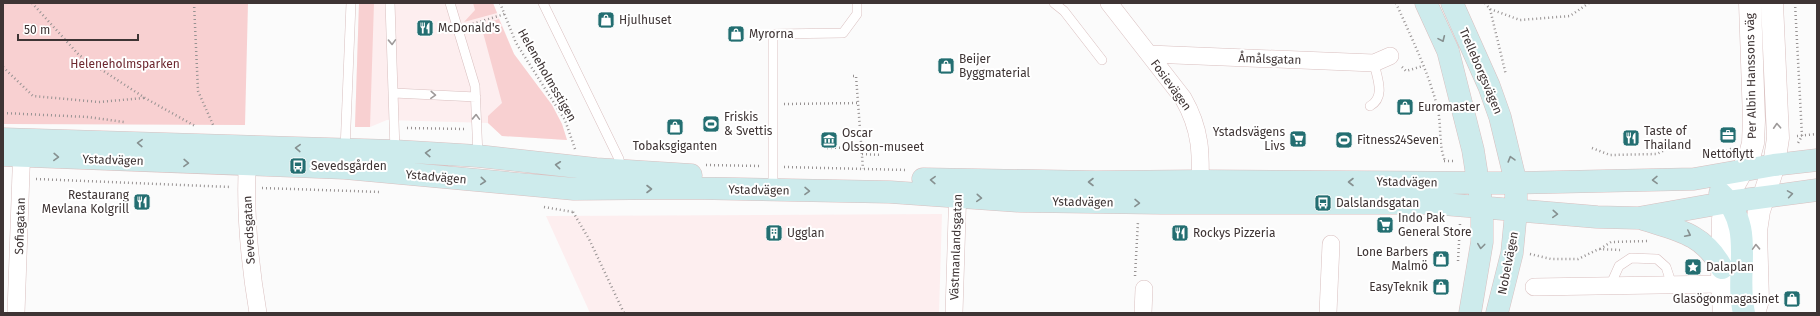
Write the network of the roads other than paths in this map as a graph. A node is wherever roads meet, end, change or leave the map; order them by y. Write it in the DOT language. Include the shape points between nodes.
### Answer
graph roads {
  1 [pos="351,3"];
  2 [pos="390,3"];
  3 [pos="450,3"];
  4 [pos="543,3"];
  5 [pos="857,3"];
  6 [pos="1054,3"];
  7 [pos="1109,3"];
  8 [pos="1426,3"];
  9 [pos="1452,3"];
  10 [pos="1750,3"];
  11 [pos="1772,3"];
  12 [pos="1149,54"];
  13 [pos="1390,56"];
  14 [pos="1102,60"];
  15 [pos="1374,63"];
  16 [pos="394,93"];
  17 [pos="476,97"];
  18 [pos="1370,106"];
  19 [pos="12,147"];
  20 [pos="395,151"];
  21 [pos="248,156"];
  22 [pos="478,156"];
  23 [pos="345,158"];
  24 [pos="1817,160"];
  25 [pos="621,171"];
  26 [pos="1743,171"];
  27 [pos="1817,174"];
  28 [pos="1694,179"];
  29 [pos="1200,181"];
  30 [pos="1769,181"];
  31 [pos="773,183"];
  32 [pos="1516,183"];
  33 [pos="1478,184"];
  34 [pos="958,188"];
  35 [pos="1817,190"];
  36 [pos="1728,202"];
  37 [pos="1200,203"];
  38 [pos="1482,207"];
  39 [pos="1516,212"];
  40 [pos="1638,218"];
  41 [pos="1331,244"];
  42 [pos="1722,276"];
  43 [pos="1672,285"];
  44 [pos="1610,286"];
  45 [pos="1534,287"];
  46 [pos="1144,288"];
  47 [pos="16,313"];
  48 [pos="258,313"];
  49 [pos="954,313"];
  50 [pos="1143,313"];
  51 [pos="1328,313"];
  52 [pos="1470,313"];
  53 [pos="1497,313"];
  54 [pos="1724,313"];
  55 [pos="1744,313"];
  56 [pos="1754,313"];
  1 -- 23 [label="lane"];
  2 -- 16 [label="lane, one-way"];
  3 -- 17 [label="lane"];
  4 -- 25 [label="lane" via="619,159"];
  5 -- 31 [label="lane" via="857,14 844,33 773,34"];
  6 -- 14 [label="lane" via="1064,11"];
  7 -- 12 [label="street, Fosievägen"];
  8 -- 33 [label="main road, Trelleborgsvägen, one-way" via="1448,51 1473,150"];
  32 -- 9 [label="main road, Trelleborgsvägen, one-way" via="1492,92"];
  10 -- 26 [label="street, Per Albin Hanssons väg" via="1754,120 1753,143"];
  30 -- 11 [label="street, Per Albin Hanssons väg, one-way" via="1778,138"];
  12 -- 15 [label="street, Åmålsgatan"];
  12 -- 29 [label="street, Fosievägen" via="1183,98 1192,114 1198,136"];
  13 -- 15 [label="street, Åmålsgatan"];
  15 -- 18 [label="lane" via="1380,88 1379,98"];
  16 -- 17 [label="lane, one-way"];
  16 -- 20 [label="lane"];
  22 -- 17 [label="lane, one-way"];
  19 -- 21 [label="main road, Ystadvägen"];
  19 -- 47 [label="street, Sofiagatan" via="22,178"];
  22 -- 20 [label="main road, Ystadvägen, one-way"];
  20 -- 23 [label="main road, Ystadvägen"];
  21 -- 23 [label="main road, Ystadvägen"];
  21 -- 48 [label="street, Sevedsgatan" via="251,273"];
  25 -- 22 [label="main road, Ystadvägen, one-way"];
  23 -- 31 [label="main road, Ystadvägen, one-way" via="574,189"];
  24 -- 30 [label="main road"];
  25 -- 31 [label="main road, Ystadvägen"];
  26 -- 28 [label="main road"];
  26 -- 30 [label="main road"];
  26 -- 36 [label="street, Per Albin Hanssons väg" via="1734,185"];
  27 -- 30 [label="main road" via="1785,176"];
  28 -- 32 [label="main road, one-way"];
  28 -- 36 [label="main road" via="1714,190"];
  33 -- 29 [label="main road, Ystadvägen, one-way"];
  29 -- 34 [label="main road, Ystadvägen, one-way" via="1096,182"];
  29 -- 37 [label="street, Fosievägen"];
  30 -- 35 [label="main road, one-way"];
  30 -- 36 [label="main road"];
  56 -- 30 [label="street, Per Albin Hanssons väg, one-way" via="1758,300 1756,231"];
  31 -- 34 [label="main road, Ystadvägen"];
  32 -- 33 [label="main road, Ystadvägen"];
  32 -- 39 [label="main road, Trelleborgsvägen"];
  33 -- 38 [label="main road, Trelleborgsvägen"];
  34 -- 37 [label="main road, Ystadvägen, one-way" via="1020,201"];
  34 -- 49 [label="street, Västmanlandsgatan"];
  36 -- 40 [label="main road"];
  36 -- 42 [label="street, Per Albin Hanssons väg" via="1723,219"];
  36 -- 55 [label="main road" via="1738,219"];
  37 -- 38 [label="main road, Ystadvägen" via="1431,203"];
  38 -- 39 [label="main road, Ystadvägen"];
  38 -- 52 [label="main road, one-way" via="1482,242"];
  39 -- 40 [label="main road, one-way"];
  39 -- 53 [label="main road, Nobelvägen" via="1512,253"];
  40 -- 42 [label="main road, one-way" via="1690,234 1708,247"];
  41 -- 51 [label="street"];
  42 -- 43 [label="street"];
  42 -- 54 [label="street, Per Albin Hanssons väg"];
  43 -- 44 [label="street"];
  43 -- 44 [label="lane" via="1666,267 1658,259 1631,258 1619,266"];
  44 -- 45 [label="street"];
  46 -- 50 [label="street"];
}
